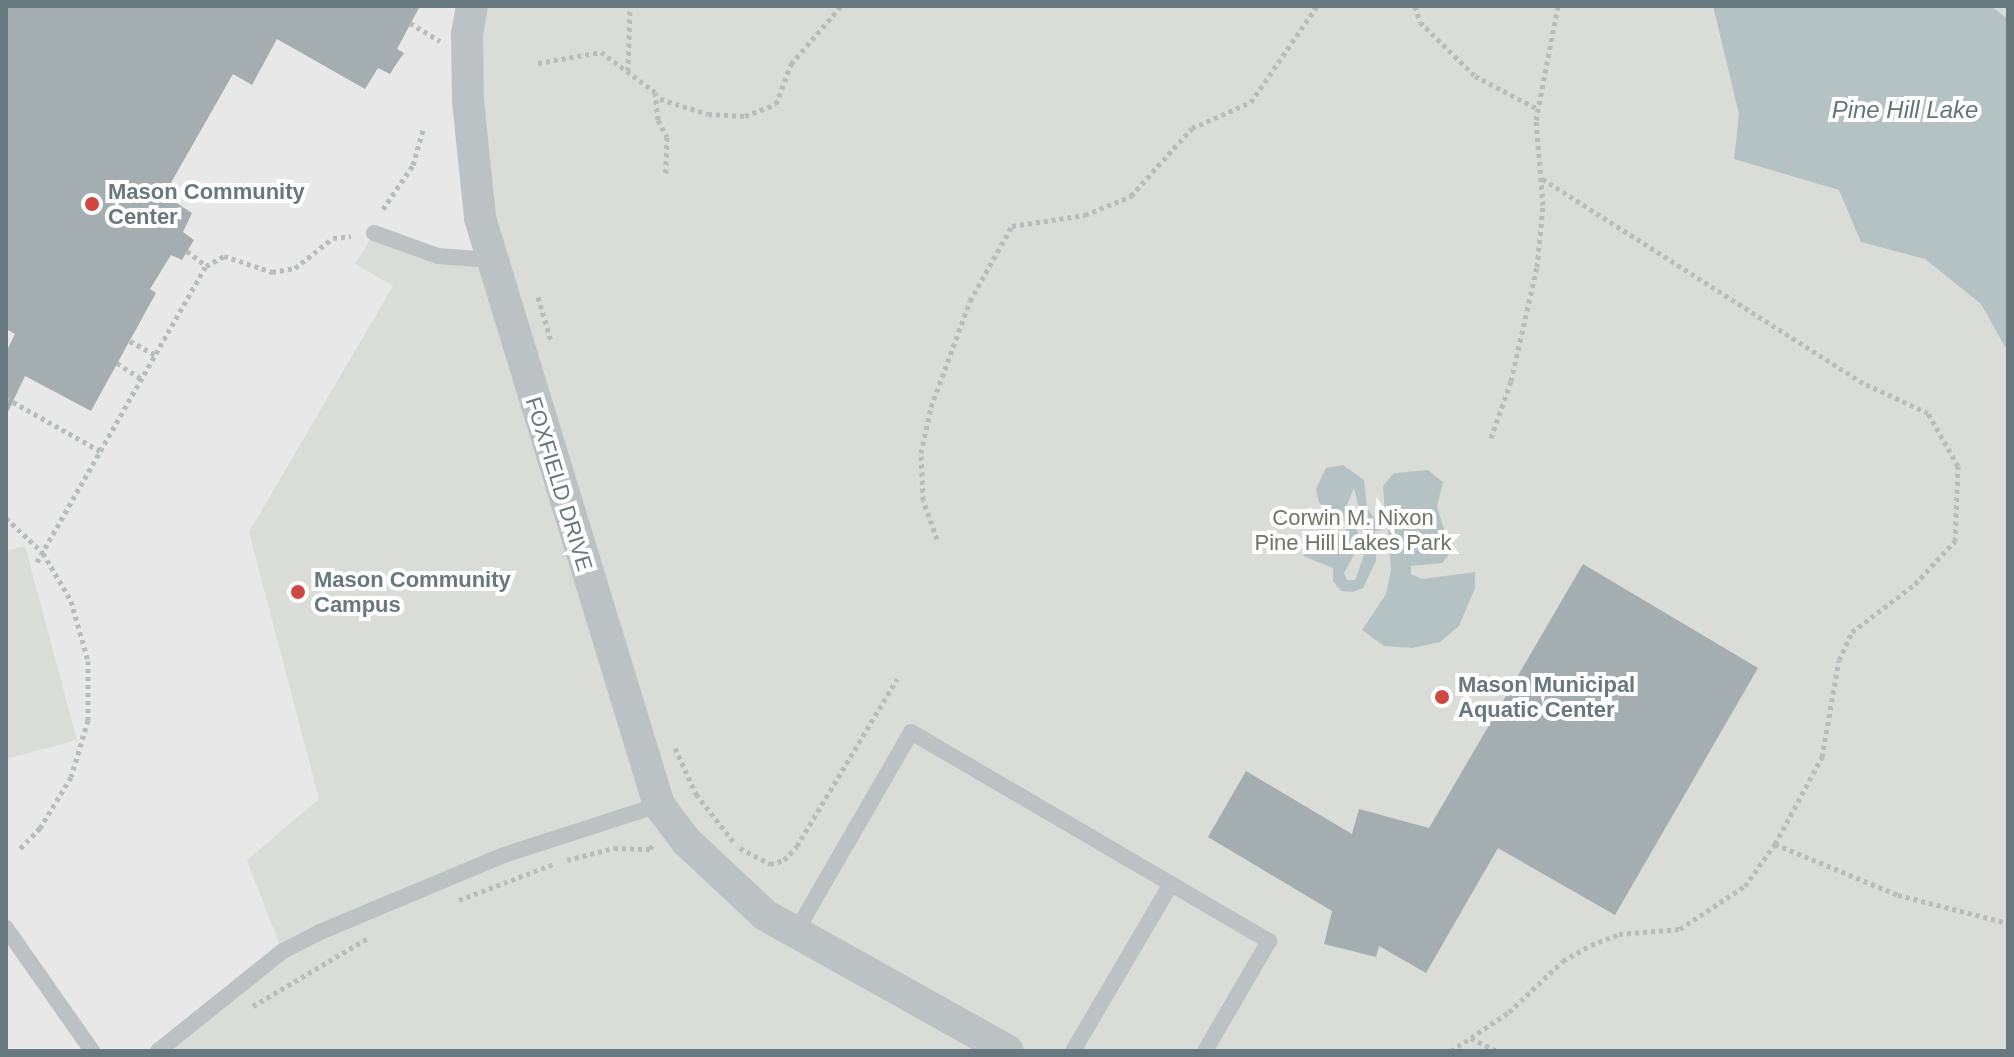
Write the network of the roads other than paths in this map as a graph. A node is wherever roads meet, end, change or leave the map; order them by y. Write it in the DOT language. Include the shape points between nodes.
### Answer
graph roads {
  1 [pos="472,6"];
  2 [pos="374,233"];
  3 [pos="492,260"];
  4 [pos="659,805"];
  5 [pos="1171,884"];
  6 [pos="6,928"];
  7 [pos="794,935"];
  8 [pos="92,1051"];
  9 [pos="158,1051"];
  10 [pos="1008,1051"];
  11 [pos="1073,1051"];
  12 [pos="1205,1051"];
  1 -- 3 [label="street, FOXFIELD DRIVE" via="467,35 469,121 480,218"];
  2 -- 3 [label="lane" via="438,256"];
  3 -- 4 [label="street, FOXFIELD DRIVE"];
  4 -- 7 [label="street, FOXFIELD DRIVE" via="686,841"];
  4 -- 9 [label="lane" via="504,855 320,932 283,951"];
  5 -- 7 [label="lane" via="911,732"];
  5 -- 11 [label="lane"];
  5 -- 12 [label="lane" via="1269,941"];
  6 -- 8 [label="lane"];
  7 -- 10 [label="street, FOXFIELD DRIVE"];
}
